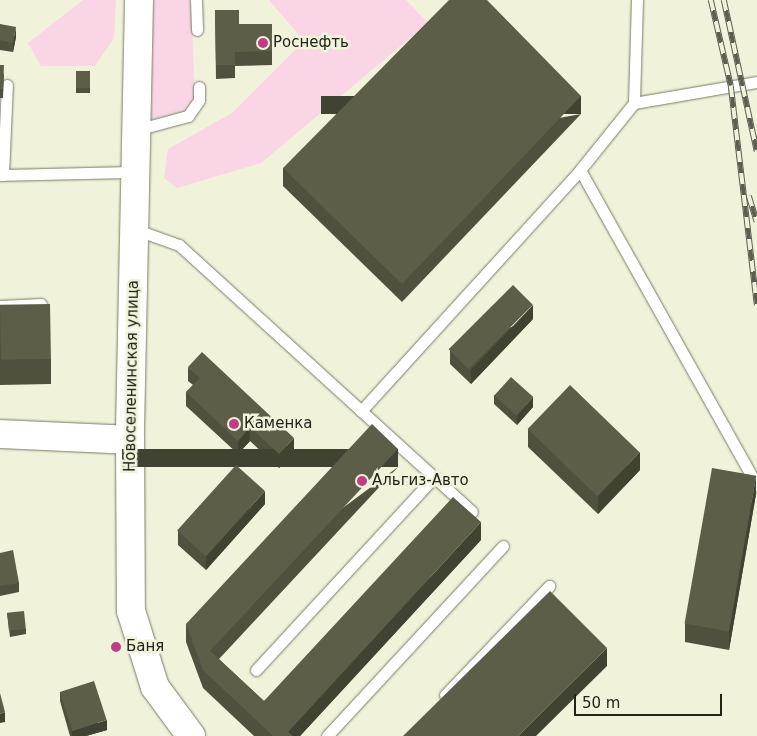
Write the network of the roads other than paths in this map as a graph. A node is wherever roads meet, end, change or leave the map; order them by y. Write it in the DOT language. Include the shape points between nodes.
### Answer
graph roads {
  1 [pos="138,0"];
  2 [pos="196,0"];
  3 [pos="637,0"];
  4 [pos="197,30"];
  5 [pos="757,82"];
  6 [pos="7,85"];
  7 [pos="199,87"];
  8 [pos="634,102"];
  9 [pos="136,130"];
  10 [pos="580,170"];
  11 [pos="135,172"];
  12 [pos="1,175"];
  13 [pos="134,229"];
  14 [pos="42,304"];
  15 [pos="0,306"];
  16 [pos="361,411"];
  17 [pos="0,434"];
  18 [pos="130,440"];
  19 [pos="434,476"];
  20 [pos="757,486"];
  21 [pos="472,512"];
  22 [pos="502,546"];
  23 [pos="549,586"];
  24 [pos="256,670"];
  25 [pos="434,708"];
  26 [pos="191,736"];
  27 [pos="327,736"];
  1 -- 9 [label="main road, Новоселенинская улица"];
  2 -- 4 [label="lane"];
  3 -- 8 [label="lane"];
  5 -- 8 [label="lane"];
  6 -- 12 [label="lane"];
  7 -- 9 [label="lane" via="198,100 188,116"];
  8 -- 10 [label="lane"];
  9 -- 11 [label="main road, Новоселенинская улица"];
  10 -- 16 [label="lane"];
  10 -- 20 [label="lane"];
  11 -- 12 [label="lane"];
  11 -- 13 [label="main road, Новоселенинская улица"];
  13 -- 16 [label="lane" via="179,245"];
  13 -- 18 [label="main road, Новоселенинская улица"];
  14 -- 15 [label="lane"];
  16 -- 19 [label="lane"];
  17 -- 18 [label="main road"];
  18 -- 26 [label="main road, Новоселенинская улица" via="131,611 154,687"];
  19 -- 21 [label="lane"];
  19 -- 24 [label="lane"];
  22 -- 27 [label="lane"];
  23 -- 25 [label="lane"];
}
